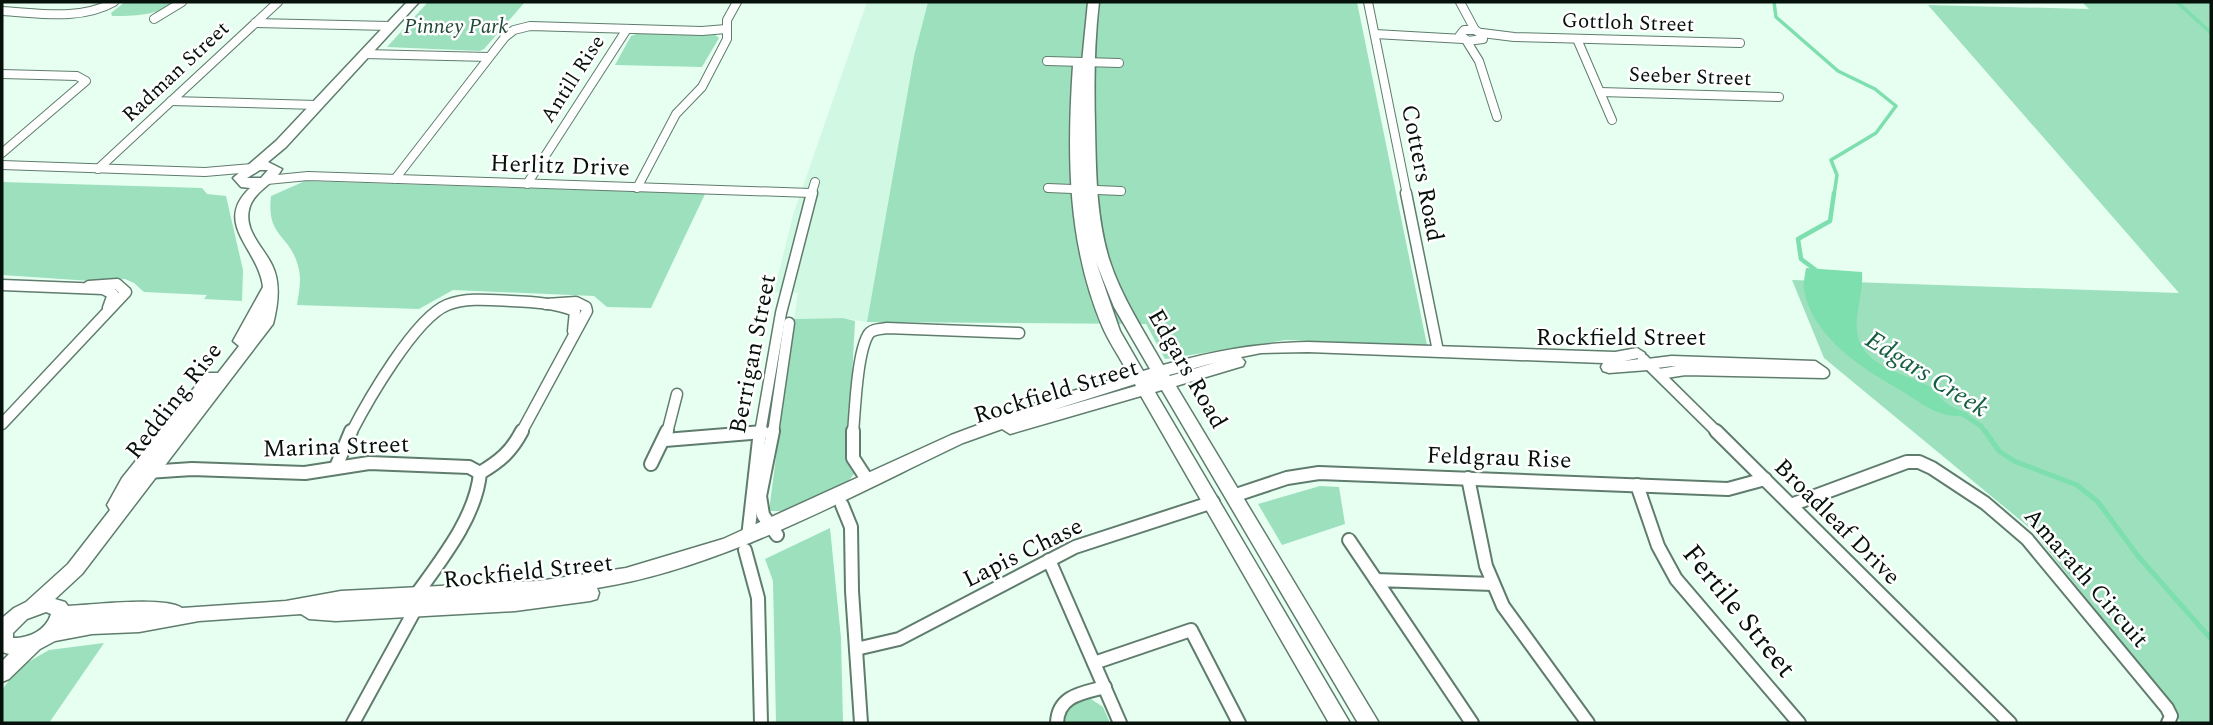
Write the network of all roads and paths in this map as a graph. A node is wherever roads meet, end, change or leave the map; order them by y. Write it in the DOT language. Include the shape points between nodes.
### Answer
graph roads {
  1 [pos="114,2"];
  2 [pos="182,2"];
  3 [pos="278,2"];
  4 [pos="413,2"];
  5 [pos="737,2"];
  6 [pos="1084,2"];
  7 [pos="1093,2"];
  8 [pos="1368,2"];
  9 [pos="1460,2"];
  10 [pos="2,11"];
  11 [pos="1464,12"];
  12 [pos="154,19"];
  13 [pos="255,23"];
  14 [pos="390,26"];
  15 [pos="627,29"];
  16 [pos="726,29"];
  17 [pos="1375,34"];
  18 [pos="1463,36"];
  19 [pos="1480,36"];
  20 [pos="1577,39"];
  21 [pos="1740,43"];
  22 [pos="365,54"];
  23 [pos="489,57"];
  24 [pos="1048,61"];
  25 [pos="1479,61"];
  26 [pos="1084,62"];
  27 [pos="1119,63"];
  28 [pos="2,74"];
  29 [pos="1600,92"];
  30 [pos="1779,97"];
  31 [pos="171,101"];
  32 [pos="317,105"];
  33 [pos="1497,117"];
  34 [pos="1612,120"];
  35 [pos="281,144"];
  36 [pos="2,153"];
  37 [pos="2,165"];
  38 [pos="274,167"];
  39 [pos="253,168"];
  40 [pos="98,169"];
  41 [pos="205,172"];
  42 [pos="308,176"];
  43 [pos="395,179"];
  44 [pos="240,180"];
  45 [pos="264,181"];
  46 [pos="815,181"];
  47 [pos="527,184"];
  48 [pos="637,188"];
  49 [pos="1048,188"];
  50 [pos="1083,189"];
  51 [pos="1121,191"];
  52 [pos="811,193"];
  53 [pos="244,202"];
  54 [pos="2,283"];
  55 [pos="783,323"];
  56 [pos="1019,332"];
  57 [pos="1439,356"];
  58 [pos="1645,360"];
  59 [pos="1756,368"];
  60 [pos="1163,377"];
  61 [pos="1143,383"];
  62 [pos="677,394"];
  63 [pos="2,424"];
  64 [pos="772,431"];
  65 [pos="758,432"];
  66 [pos="665,440"];
  67 [pos="651,464"];
  68 [pos="148,467"];
  69 [pos="336,467"];
  70 [pos="480,473"];
  71 [pos="1468,478"];
  72 [pos="1765,479"];
  73 [pos="1637,485"];
  74 [pos="872,486"];
  75 [pos="1233,496"];
  76 [pos="839,501"];
  77 [pos="1213,502"];
  78 [pos="1791,505"];
  79 [pos="775,531"];
  80 [pos="1349,540"];
  81 [pos="746,543"];
  82 [pos="1049,560"];
  83 [pos="75,569"];
  84 [pos="1376,580"];
  85 [pos="1493,584"];
  86 [pos="417,602"];
  87 [pos="60,611"];
  88 [pos="199,614"];
  89 [pos="16,615"];
  90 [pos="42,638"];
  91 [pos="2,640"];
  92 [pos="856,649"];
  93 [pos="1094,663"];
  94 [pos="2,673"];
  95 [pos="1105,687"];
  96 [pos="354,723"];
  97 [pos="759,723"];
  98 [pos="861,723"];
  99 [pos="1057,723"];
  100 [pos="1120,723"];
  101 [pos="1239,723"];
  102 [pos="1340,723"];
  103 [pos="1369,723"];
  104 [pos="1472,723"];
  105 [pos="1588,723"];
  106 [pos="1799,723"];
  107 [pos="2010,723"];
  108 [pos="2168,723"];
  1 -- 10 [label="street" via="89,13"];
  2 -- 12 [label="street"];
  3 -- 13 [label="street, Radman Street"];
  4 -- 14 [label="street"];
  5 -- 16 [label="street"];
  6 -- 26 [label="street, Edgars Road"];
  7 -- 26 [label="street, Edgars Road"];
  8 -- 17 [label="street, Cotters Road"];
  9 -- 11 [label="street"];
  11 -- 18 [label="street"];
  11 -- 19 [label="street"];
  13 -- 14 [label="street"];
  13 -- 31 [label="street, Radman Street"];
  14 -- 22 [label="street"];
  15 -- 16 [label="street"];
  15 -- 23 [label="street" via="524,27 509,33"];
  15 -- 47 [label="street, Antill Rise"];
  16 -- 48 [label="street" via="727,39 702,86 676,114"];
  17 -- 18 [label="street"];
  17 -- 57 [label="street, Cotters Road"];
  18 -- 19 [label="street, Gottloh Street"];
  18 -- 25 [label="street"];
  19 -- 20 [label="street, Gottloh Street"];
  19 -- 25 [label="street"];
  20 -- 21 [label="street, Gottloh Street"];
  20 -- 29 [label="street"];
  22 -- 23 [label="street"];
  22 -- 32 [label="street"];
  23 -- 43 [label="street"];
  24 -- 26 [label="street"];
  25 -- 33 [label="street"];
  26 -- 27 [label="street"];
  26 -- 50 [label="street, Edgars Road"];
  28 -- 36 [label="street" via="77,76 86,81"];
  29 -- 30 [label="street, Seeber Street"];
  29 -- 34 [label="street"];
  31 -- 32 [label="street"];
  31 -- 40 [label="street, Radman Street"];
  32 -- 35 [label="street"];
  35 -- 38 [label="street"];
  35 -- 39 [label="street"];
  37 -- 40 [label="street"];
  38 -- 39 [label="street"];
  38 -- 42 [label="street, Herlitz Drive"];
  38 -- 45 [label="street" via="275,172"];
  39 -- 41 [label="street"];
  39 -- 44 [label="street"];
  40 -- 41 [label="street"];
  41 -- 44 [label="street"];
  42 -- 43 [label="street, Herlitz Drive"];
  42 -- 45 [label="street, Herlitz Drive"];
  43 -- 47 [label="street, Herlitz Drive"];
  44 -- 45 [label="street" via="251,184"];
  44 -- 53 [label="street, Redding Rise"];
  45 -- 53 [label="street"];
  46 -- 52 [label="street, Berrigan Street"];
  47 -- 48 [label="street, Herlitz Drive"];
  48 -- 52 [label="street, Herlitz Drive"];
  49 -- 50 [label="street"];
  50 -- 51 [label="street"];
  50 -- 60 [label="street, Edgars Road" via="1103,262 1122,307"];
  50 -- 61 [label="street, Edgars Road" via="1080,231 1097,298"];
  52 -- 55 [label="street, Berrigan Street"];
  53 -- 68 [label="street, Redding Rise" via="243,229 265,265 271,308 265,324"];
  54 -- 63 [label="street" via="89,286 113,294 105,313"];
  55 -- 64 [label="street, Berrigan Street"];
  55 -- 65 [label="street, Berrigan Street"];
  56 -- 74 [label="street" via="887,328 868,334 853,454"];
  57 -- 58 [label="street, Rockfield Street" via="1619,367"];
  57 -- 60 [label="street, Rockfield Street" via="1272,356"];
  58 -- 59 [label="street, Rockfield Street" via="1685,370"];
  58 -- 72 [label="street, Broadleaf Drive"];
  59 -- 59 [label="street, Rockfield Street" via="1814,366 1824,373"];
  60 -- 61 [label="street, Rockfield Street"];
  60 -- 75 [label="street, Edgars Road"];
  61 -- 74 [label="street, Rockfield Street" via="1007,429"];
  61 -- 77 [label="street, Edgars Road"];
  62 -- 66 [label="street"];
  64 -- 65 [label="street"];
  64 -- 79 [label="street, Berrigan Street" via="760,505"];
  65 -- 66 [label="street"];
  65 -- 81 [label="street, Berrigan Street"];
  66 -- 67 [label="street"];
  68 -- 69 [label="street, Marina Street" via="304,473"];
  68 -- 83 [label="street, Redding Rise"];
  69 -- 70 [label="street, Marina Street" via="369,463 470,467"];
  69 -- 70 [label="street" via="345,440 416,331 440,307 473,301 546,304 575,311 573,334 513,447"];
  70 -- 86 [label="street" via="477,494"];
  71 -- 73 [label="street, Feldgrau Rise"];
  71 -- 75 [label="street, Feldgrau Rise" via="1319,473"];
  71 -- 85 [label="street"];
  72 -- 73 [label="street, Feldgrau Rise" via="1728,489"];
  72 -- 78 [label="street, Broadleaf Drive"];
  73 -- 106 [label="street, Fertile Street" via="1658,546 1676,579"];
  74 -- 76 [label="street, Rockfield Street"];
  75 -- 77 [label="street"];
  75 -- 103 [label="street, Edgars Road"];
  76 -- 79 [label="street, Rockfield Street"];
  76 -- 92 [label="street" via="851,527"];
  77 -- 82 [label="street, Lapis Chase" via="1075,547"];
  77 -- 102 [label="street, Edgars Road"];
  78 -- 107 [label="street, Broadleaf Drive"];
  78 -- 108 [label="street, Amarath Circuit" via="1907,462 1932,468 2002,516 2039,551 2167,708"];
  79 -- 81 [label="street, Rockfield Street"];
  80 -- 84 [label="street"];
  81 -- 86 [label="street, Rockfield Street" via="667,577 601,591 515,603"];
  81 -- 97 [label="street" via="758,598"];
  82 -- 92 [label="street, Lapis Chase" via="900,639"];
  82 -- 93 [label="street"];
  83 -- 87 [label="street, Redding Rise"];
  83 -- 89 [label="street, Redding Rise"];
  84 -- 85 [label="street"];
  84 -- 104 [label="street"];
  85 -- 105 [label="street" via="1511,619"];
  86 -- 88 [label="street, Rockfield Street" via="336,613 285,609"];
  86 -- 96 [label="street"];
  87 -- 88 [label="street, Rockfield Street"];
  87 -- 89 [label="street, Rockfield Street" via="46,604"];
  87 -- 90 [label="street" via="58,624"];
  88 -- 90 [label="street, Rockfield Street" via="92,626"];
  89 -- 91 [label="street, Rockfield Street"];
  90 -- 91 [label="street, Rockfield Street" via="17,647"];
  90 -- 94 [label="street"];
  92 -- 98 [label="street"];
  93 -- 95 [label="street"];
  93 -- 101 [label="street" via="1191,630"];
  95 -- 99 [label="street" via="1063,701"];
  95 -- 100 [label="street"];
}
